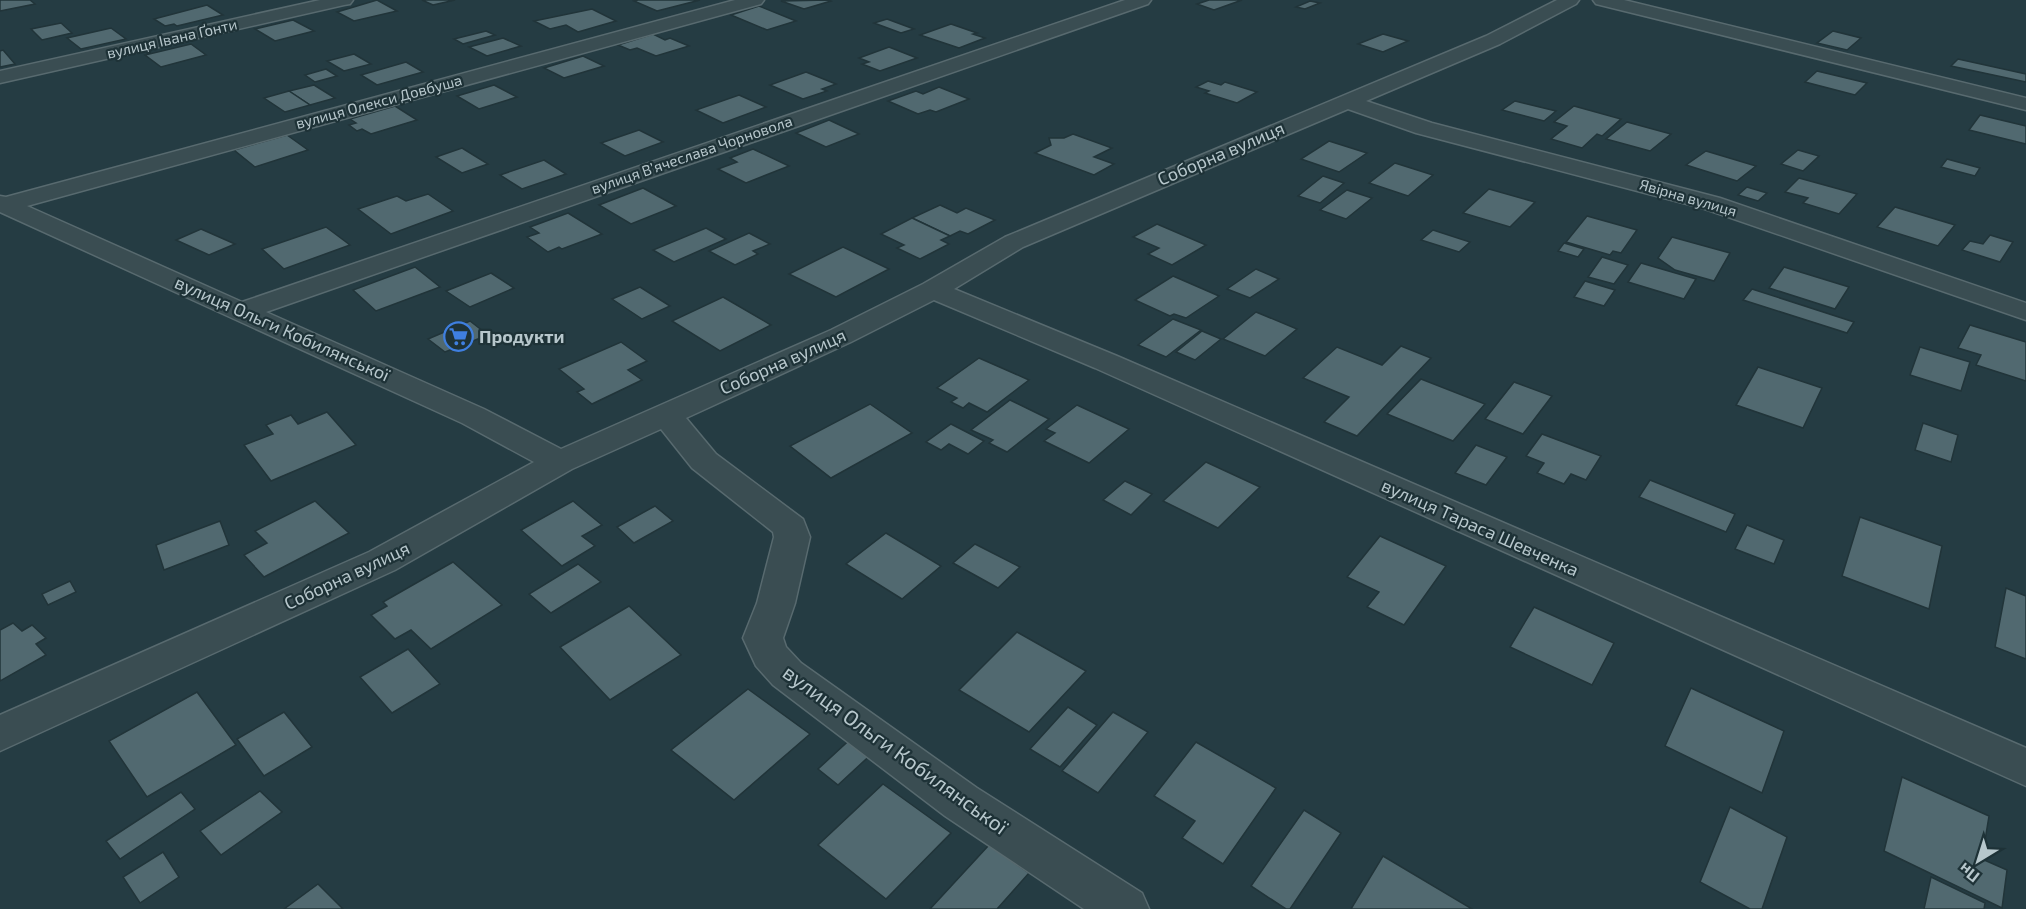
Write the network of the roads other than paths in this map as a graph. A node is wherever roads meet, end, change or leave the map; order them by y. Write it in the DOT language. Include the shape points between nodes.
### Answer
graph roads {
  1 [pos="344,0"];
  2 [pos="754,0"];
  3 [pos="1142,0"];
  4 [pos="1569,0"];
  5 [pos="1602,0"];
  6 [pos="0,77"];
  7 [pos="1345,101"];
  8 [pos="2026,104"];
  9 [pos="2,204"];
  10 [pos="933,290"];
  11 [pos="242,311"];
  12 [pos="2026,312"];
  13 [pos="666,414"];
  14 [pos="560,462"];
  15 [pos="0,734"];
  16 [pos="2026,768"];
  17 [pos="1125,909"];
  1 -- 6 [label="street, вулиця Івана Ґонти"];
  2 -- 9 [label="street, вулиця Олекси Довбуша"];
  3 -- 11 [label="street, вулиця Вʼячеслава Чорновола"];
  4 -- 7 [label="street, Соборна вулиця" via="1493,40"];
  5 -- 8 [label="street"];
  7 -- 10 [label="street, Соборна вулиця" via="1014,242"];
  7 -- 12 [label="street, Явірна вулиця" via="1464,139 1711,203"];
  9 -- 11 [label="street, вулиця Ольги Кобилянської"];
  10 -- 13 [label="street, Соборна вулиця"];
  10 -- 16 [label="street, вулиця Тараса Шевченка" via="1106,362"];
  11 -- 14 [label="street, вулиця Ольги Кобилянської" via="473,416"];
  13 -- 14 [label="street, Соборна вулиця"];
  13 -- 17 [label="street, вулиця Ольги Кобилянської" via="704,461 789,527 792,537 763,638 770,655 787,674 961,802"];
  14 -- 15 [label="street, Соборна вулиця" via="382,561"];
}
